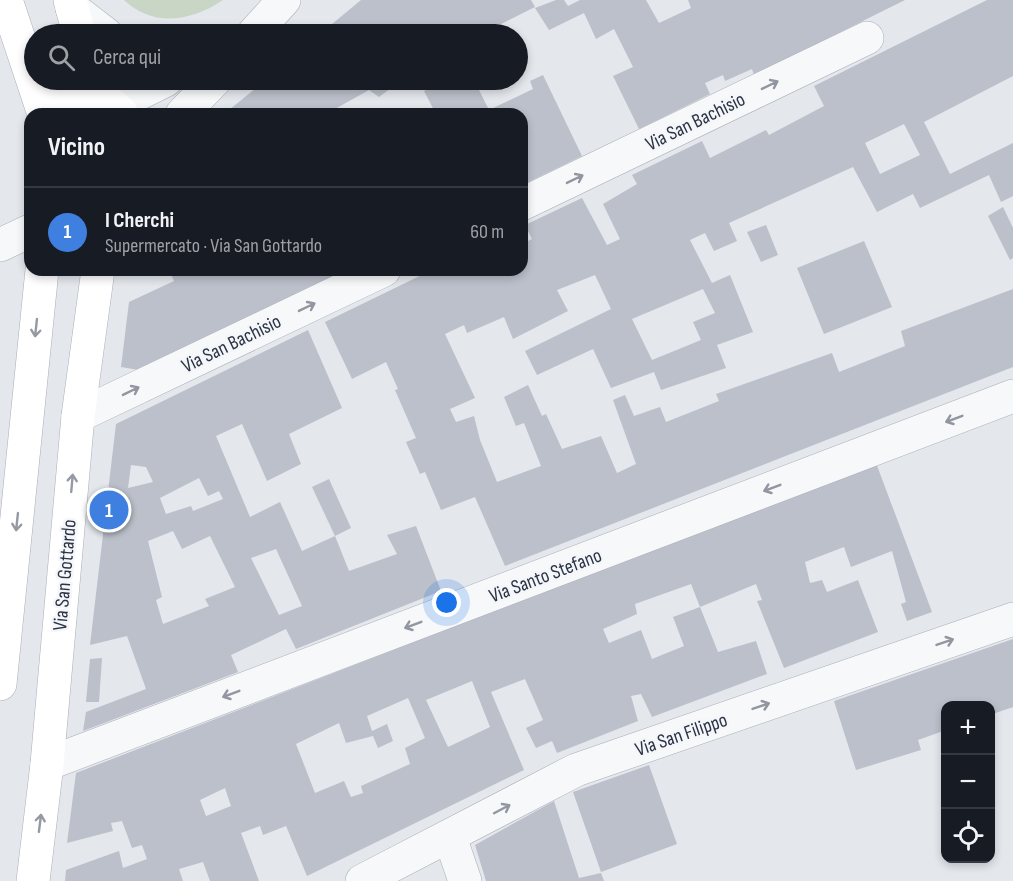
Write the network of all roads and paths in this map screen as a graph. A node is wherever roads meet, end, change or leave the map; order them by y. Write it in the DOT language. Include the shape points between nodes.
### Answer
graph roads {
  1 [pos="6,0"];
  2 [pos="284,0"];
  3 [pos="74,14"];
  4 [pos="90,24"];
  5 [pos="262,24"];
  6 [pos="867,39"];
  7 [pos="24,51"];
  8 [pos="38,90"];
  9 [pos="146,90"];
  10 [pos="205,90"];
  11 [pos="112,101"];
  12 [pos="44,108"];
  13 [pos="54,108"];
  14 [pos="188,108"];
  15 [pos="528,201"];
  16 [pos="24,234"];
  17 [pos="0,245"];
  18 [pos="41,276"];
  19 [pos="97,276"];
  20 [pos="371,276"];
  21 [pos="1011,397"];
  22 [pos="78,416"];
  23 [pos="1013,619"];
  24 [pos="0,684"];
  25 [pos="47,764"];
  26 [pos="450,837"];
  27 [pos="33,881"];
  28 [pos="362,881"];
  29 [pos="465,881"];
  1 -- 7 [label="main road"];
  2 -- 5 [label="street"];
  3 -- 4 [label="street"];
  15 -- 6 [label="street, Via San Bachisio, one-way"];
  8 -- 12 [label="main road"];
  9 -- 11 [label="street"];
  10 -- 14 [label="street"];
  11 -- 13 [label="main road" via="82,96"];
  16 -- 17 [label="street"];
  18 -- 24 [label="main road, one-way"];
  19 -- 22 [label="main road, Via San Gottardo"];
  22 -- 20 [label="street, Via San Bachisio, one-way"];
  21 -- 25 [label="street, Via Santo Stefano, one-way"];
  25 -- 22 [label="main road, Via San Gottardo, one-way"];
  26 -- 23 [label="street, Via San Filippo, one-way" via="576,770"];
  27 -- 25 [label="main road, Via San Gottardo, one-way"];
  26 -- 28 [label="street, Via San Filippo"];
  26 -- 29 [label="street"];
}
